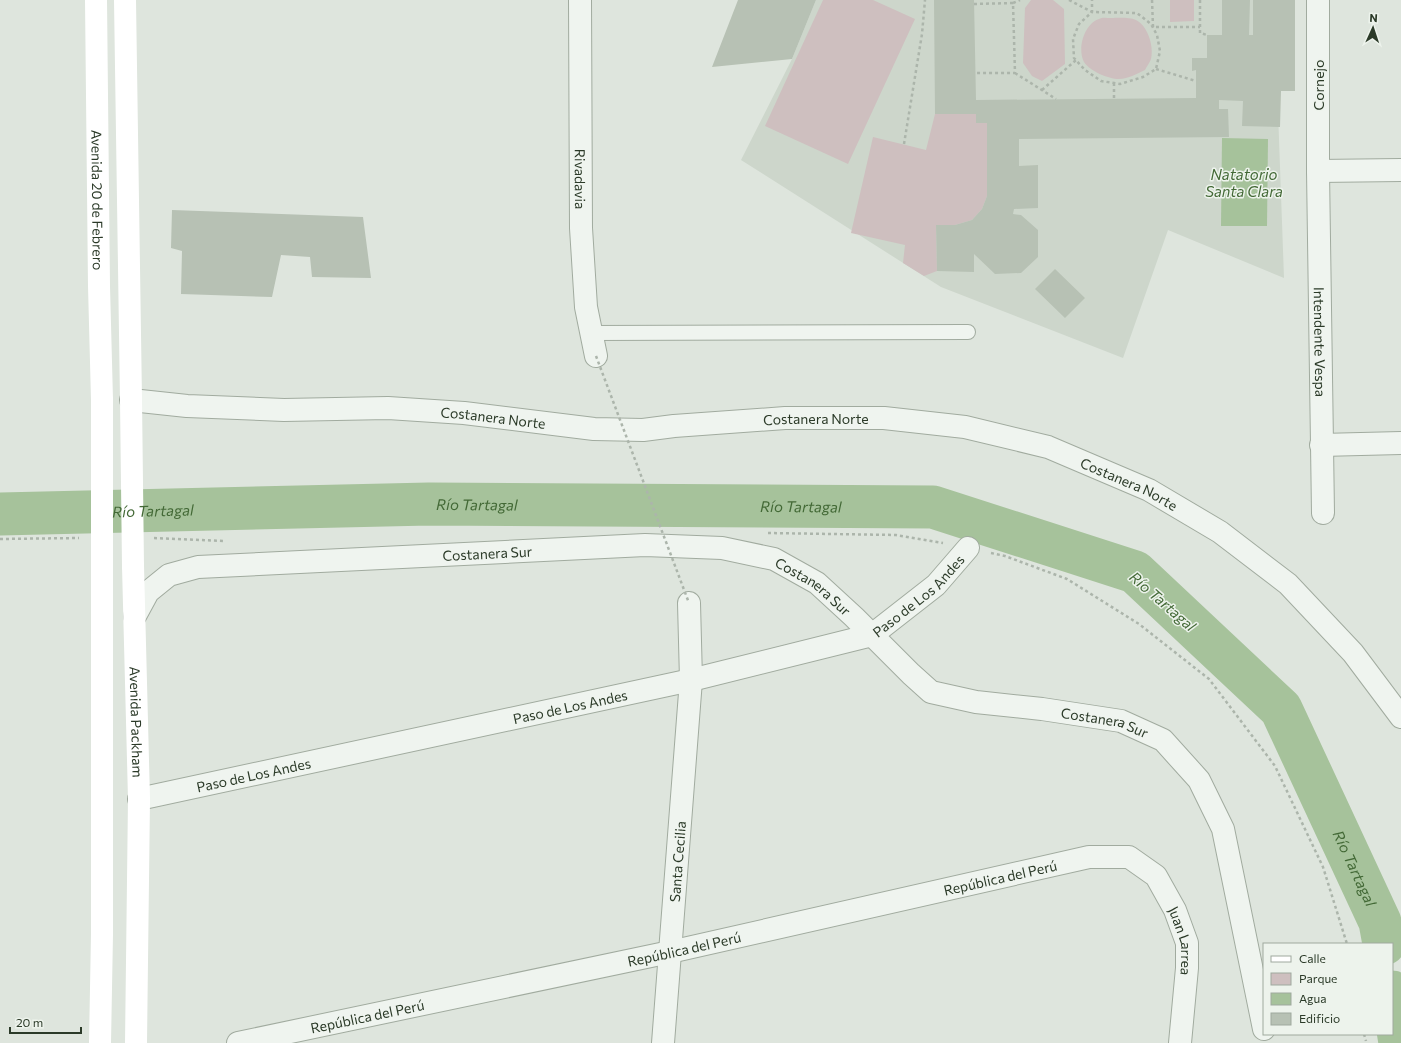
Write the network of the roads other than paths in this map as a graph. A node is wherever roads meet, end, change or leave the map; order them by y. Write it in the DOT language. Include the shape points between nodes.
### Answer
graph roads {
  1 [pos="96,0"];
  2 [pos="125,0"];
  3 [pos="580,0"];
  4 [pos="1318,0"];
  5 [pos="1401,170"];
  6 [pos="1318,171"];
  7 [pos="968,332"];
  8 [pos="591,333"];
  9 [pos="596,356"];
  10 [pos="131,400"];
  11 [pos="1401,443"];
  12 [pos="1321,445"];
  13 [pos="1322,513"];
  14 [pos="968,548"];
  15 [pos="689,603"];
  16 [pos="135,616"];
  17 [pos="872,635"];
  18 [pos="691,680"];
  19 [pos="1401,717"];
  20 [pos="139,799"];
  21 [pos="1129,857"];
  22 [pos="670,952"];
  23 [pos="1263,1024"];
  24 [pos="100,1043"];
  25 [pos="136,1043"];
  26 [pos="238,1043"];
  27 [pos="663,1043"];
  28 [pos="1180,1043"];
  1 -- 24 [label="main road, Avenida 20 de Febrero, bridge" via="102,400"];
  2 -- 10 [label="main road"];
  3 -- 8 [label="street, Rivadavia" via="581,228 586,307"];
  4 -- 6 [label="street, Cornejo"];
  5 -- 6 [label="street"];
  6 -- 12 [label="street, Intendente Vespa"];
  7 -- 8 [label="lane"];
  8 -- 9 [label="street, Rivadavia"];
  10 -- 16 [label="main road, Avenida Packham, bridge"];
  10 -- 19 [label="street, Costanera Norte" via="187,406 284,410 388,408 464,413 594,429 643,430 785,418 884,418 965,427 1048,447 1149,490 1220,532 1288,584 1353,653"];
  11 -- 12 [label="street"];
  12 -- 13 [label="street, Intendente Vespa"];
  14 -- 17 [label="street, Paso de Los Andes" via="936,585"];
  15 -- 18 [label="street, Santa Cecilia"];
  16 -- 17 [label="street, Costanera Sur" via="148,592 158,584 169,576 198,567 645,545 722,548 774,559 817,583"];
  16 -- 20 [label="main road, Avenida Packham"];
  17 -- 18 [label="street, Paso de Los Andes"];
  17 -- 23 [label="street, Costanera Sur" via="930,692 976,702 1121,721 1163,740 1200,780 1223,829"];
  18 -- 20 [label="street, Paso de Los Andes"];
  18 -- 22 [label="street, Santa Cecilia"];
  20 -- 25 [label="main road, Avenida Packham"];
  21 -- 22 [label="street, República del Perú" via="1089,857"];
  21 -- 28 [label="street, Juan Larrea" via="1156,876 1175,910 1187,943"];
  22 -- 26 [label="street, República del Perú"];
  22 -- 27 [label="street, Santa Cecilia"];
}
